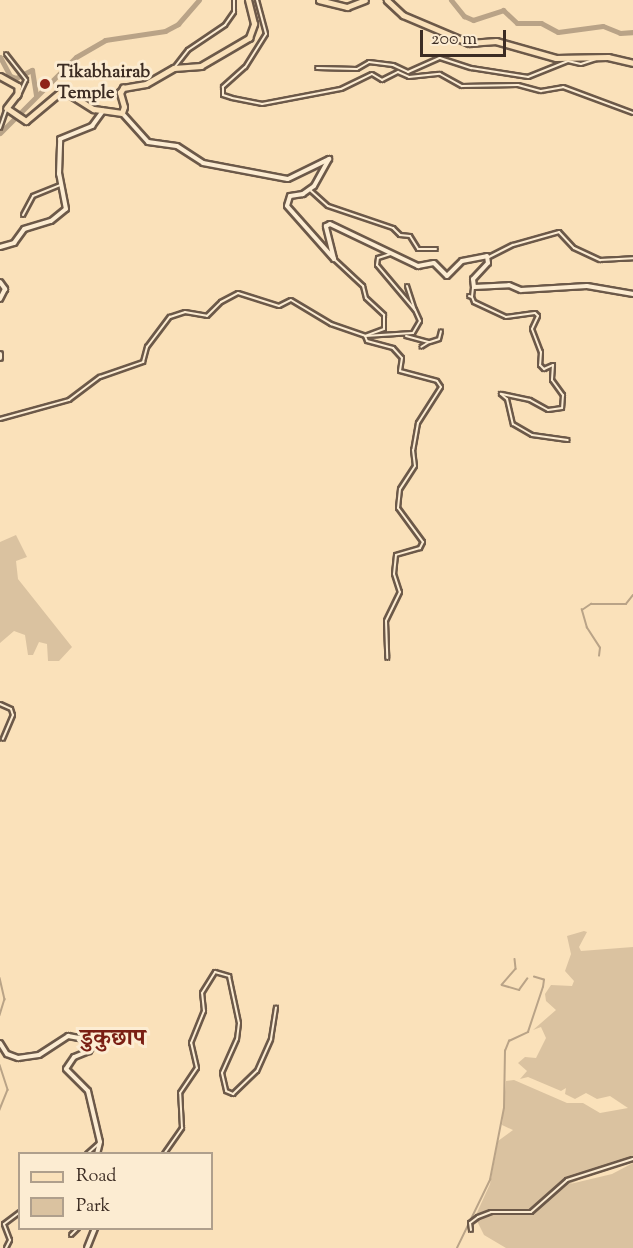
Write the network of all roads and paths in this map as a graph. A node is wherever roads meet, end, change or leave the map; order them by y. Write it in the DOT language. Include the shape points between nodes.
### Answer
graph roads {
  1 [pos="234,0"];
  2 [pos="248,0"];
  3 [pos="257,0"];
  4 [pos="319,0"];
  5 [pos="365,0"];
  6 [pos="387,0"];
  7 [pos="6,54"];
  8 [pos="599,58"];
  9 [pos="633,63"];
  10 [pos="393,65"];
  11 [pos="174,68"];
  12 [pos="317,68"];
  13 [pos="398,72"];
  14 [pos="0,76"];
  15 [pos="14,99"];
  16 [pos="7,108"];
  17 [pos="103,111"];
  18 [pos="633,112"];
  19 [pos="122,113"];
  20 [pos="0,128"];
  21 [pos="62,184"];
  22 [pos="309,189"];
  23 [pos="23,215"];
  24 [pos="0,247"];
  25 [pos="436,249"];
  26 [pos="396,254"];
  27 [pos="489,257"];
  28 [pos="633,258"];
  29 [pos="334,259"];
  30 [pos="473,279"];
  31 [pos="0,282"];
  32 [pos="407,286"];
  33 [pos="633,294"];
  34 [pos="0,299"];
  35 [pos="415,310"];
  36 [pos="441,331"];
  37 [pos="405,335"];
  38 [pos="365,336"];
  39 [pos="429,342"];
  40 [pos="421,346"];
  41 [pos="0,354"];
  42 [pos="0,358"];
  43 [pos="0,419"];
  44 [pos="568,440"];
  45 [pos="387,658"];
  46 [pos="0,704"];
  47 [pos="3,739"];
  48 [pos="276,1007"];
  49 [pos="0,1043"];
  50 [pos="99,1141"];
  51 [pos="89,1152"];
  52 [pos="97,1152"];
  53 [pos="165,1152"];
  54 [pos="633,1159"];
  55 [pos="18,1214"];
  56 [pos="76,1230"];
  57 [pos="94,1230"];
  58 [pos="471,1230"];
  59 [pos="71,1234"];
  60 [pos="6,1248"];
  61 [pos="87,1248"];
  1 -- 11 [label="street" via="234,12 225,25 188,50"];
  2 -- 11 [label="main road" via="254,24 249,38 201,66"];
  3 -- 13 [label="street" via="266,33 245,67 223,87 224,95 262,104 341,88 372,74 382,80"];
  4 -- 5 [label="main road" via="347,7"];
  6 -- 8 [label="main road" via="403,15 469,44 496,40 556,58"];
  7 -- 15 [label="street" via="22,71 26,84"];
  8 -- 9 [label="main road"];
  8 -- 10 [label="street" via="581,64 568,62 528,77 471,69 440,58 408,72"];
  10 -- 12 [label="street" via="369,62 357,69"];
  10 -- 13 [label="street"];
  11 -- 19 [label="main road" via="146,84 121,90"];
  13 -- 18 [label="street" via="409,77 440,74 462,86 518,85 541,91 563,87"];
  14 -- 15 [label="main road" via="18,86"];
  15 -- 16 [label="main road"];
  16 -- 17 [label="main road" via="26,120 63,90"];
  16 -- 20 [label="street"];
  17 -- 19 [label="main road"];
  17 -- 21 [label="street" via="92,126 60,139"];
  19 -- 22 [label="street" via="148,142 177,146 202,163 296,177 329,159 330,163"];
  21 -- 23 [label="street" via="33,196"];
  21 -- 24 [label="street" via="66,204 63,212 51,221 25,228 17,240"];
  22 -- 25 [label="street" via="328,206 410,236 418,249"];
  22 -- 29 [label="street" via="290,196 286,206"];
  26 -- 27 [label="street" via="418,266 434,264 447,276 462,261 482,255"];
  26 -- 29 [label="street" via="330,224 326,226"];
  26 -- 35 [label="street" via="378,258 377,266"];
  27 -- 28 [label="street" via="513,245 559,232 574,248 600,260"];
  27 -- 30 [label="street"];
  29 -- 38 [label="street" via="363,286 366,298 384,315 384,329"];
  30 -- 33 [label="street" via="474,287 481,289 499,284 521,290 577,285"];
  30 -- 44 [label="street" via="470,296 474,302 506,317 535,313 538,316 532,329 542,352 540,365 544,369 554,365 552,380 563,395 562,408 548,410 530,400 501,394 507,399 513,424 532,435"];
  31 -- 34 [label="street" via="6,289"];
  32 -- 35 [label="street"];
  35 -- 37 [label="street" via="420,321 418,330"];
  36 -- 39 [label="street" via="439,339"];
  37 -- 38 [label="street"];
  37 -- 39 [label="street"];
  38 -- 43 [label="street" via="332,324 291,300 279,306 238,293 207,316 185,312 170,317 147,347 143,362 100,376 70,400"];
  38 -- 45 [label="street" via="367,341 393,348 402,358 400,371 437,381 441,387 418,423 413,450 415,466 400,489 398,508 423,542 420,548 396,555 394,574 400,592 386,621"];
  39 -- 40 [label="street"];
  41 -- 42 [label="street"];
  46 -- 47 [label="street" via="11,709 13,716"];
  48 -- 53 [label="street" via="272,1039 257,1071 233,1094 226,1091 222,1073 237,1039 239,1023 229,976 215,972 202,993 204,1011 191,1043 196,1068 180,1093 182,1128"];
  49 -- 50 [label="street" via="7,1054 18,1058 39,1055 68,1036 95,1041 89,1051 73,1058 66,1069 88,1091"];
  50 -- 51 [label="street"];
  50 -- 52 [label="street"];
  54 -- 58 [label="street" via="567,1180 531,1212 491,1212 478,1217 470,1223"];
  55 -- 60 [label="street" via="4,1224 10,1240"];
  56 -- 59 [label="street"];
  57 -- 61 [label="street"];
}
